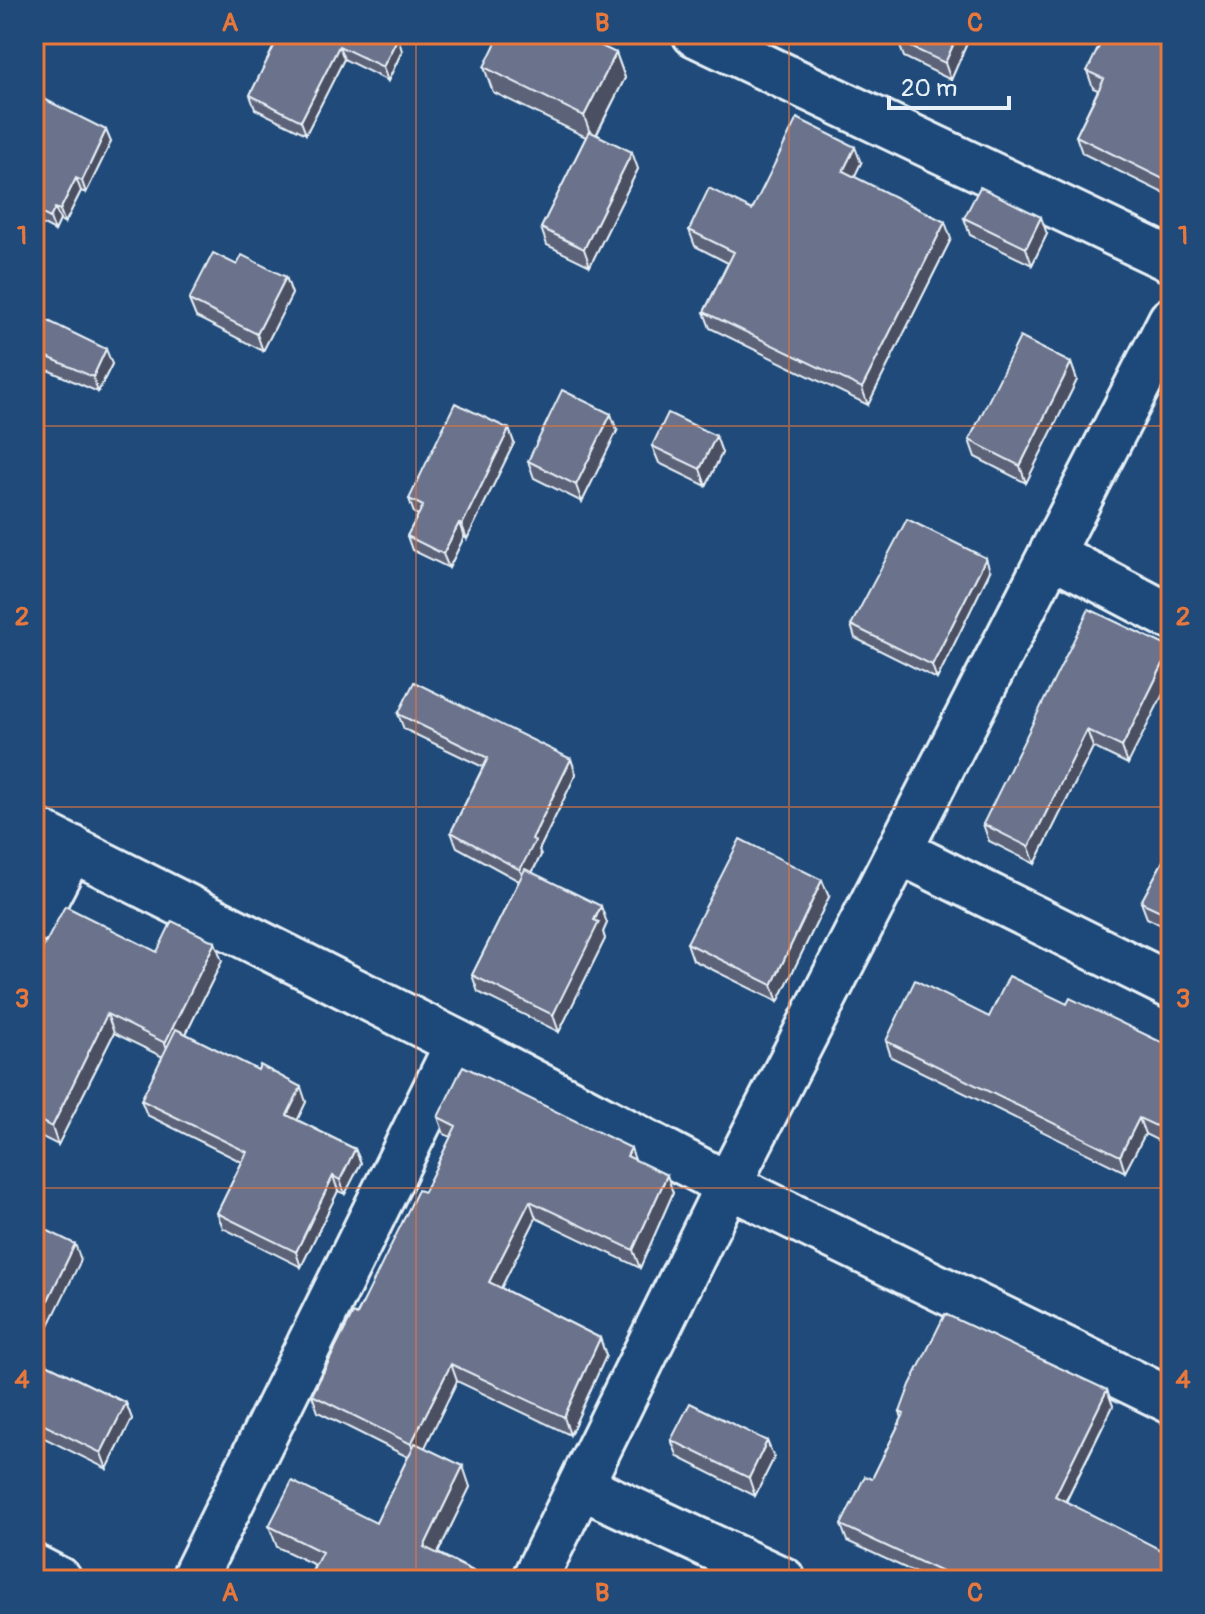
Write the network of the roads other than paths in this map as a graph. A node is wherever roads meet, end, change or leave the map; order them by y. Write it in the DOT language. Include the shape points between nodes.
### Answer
graph roads {
  1 [pos="695,34"];
  2 [pos="1171,260"];
  3 [pos="1171,320"];
  4 [pos="1051,554"];
  5 [pos="1171,617"];
  6 [pos="53,839"];
  7 [pos="899,851"];
  8 [pos="34,921"];
  9 [pos="1171,986"];
  10 [pos="458,1043"];
  11 [pos="728,1185"];
  12 [pos="1171,1401"];
  13 [pos="581,1486"];
  14 [pos="34,1567"];
  15 [pos="59,1580"];
  16 [pos="193,1580"];
  17 [pos="534,1580"];
  18 [pos="783,1580"];
  1 -- 2 [label="street"];
  3 -- 4 [label="street"];
  4 -- 5 [label="street"];
  4 -- 7 [label="street"];
  6 -- 8 [label="street"];
  6 -- 10 [label="street"];
  7 -- 9 [label="street"];
  7 -- 11 [label="street"];
  10 -- 11 [label="street"];
  10 -- 16 [label="street"];
  11 -- 12 [label="street"];
  11 -- 13 [label="street"];
  13 -- 17 [label="street"];
  13 -- 18 [label="street"];
  14 -- 15 [label="street"];
}
